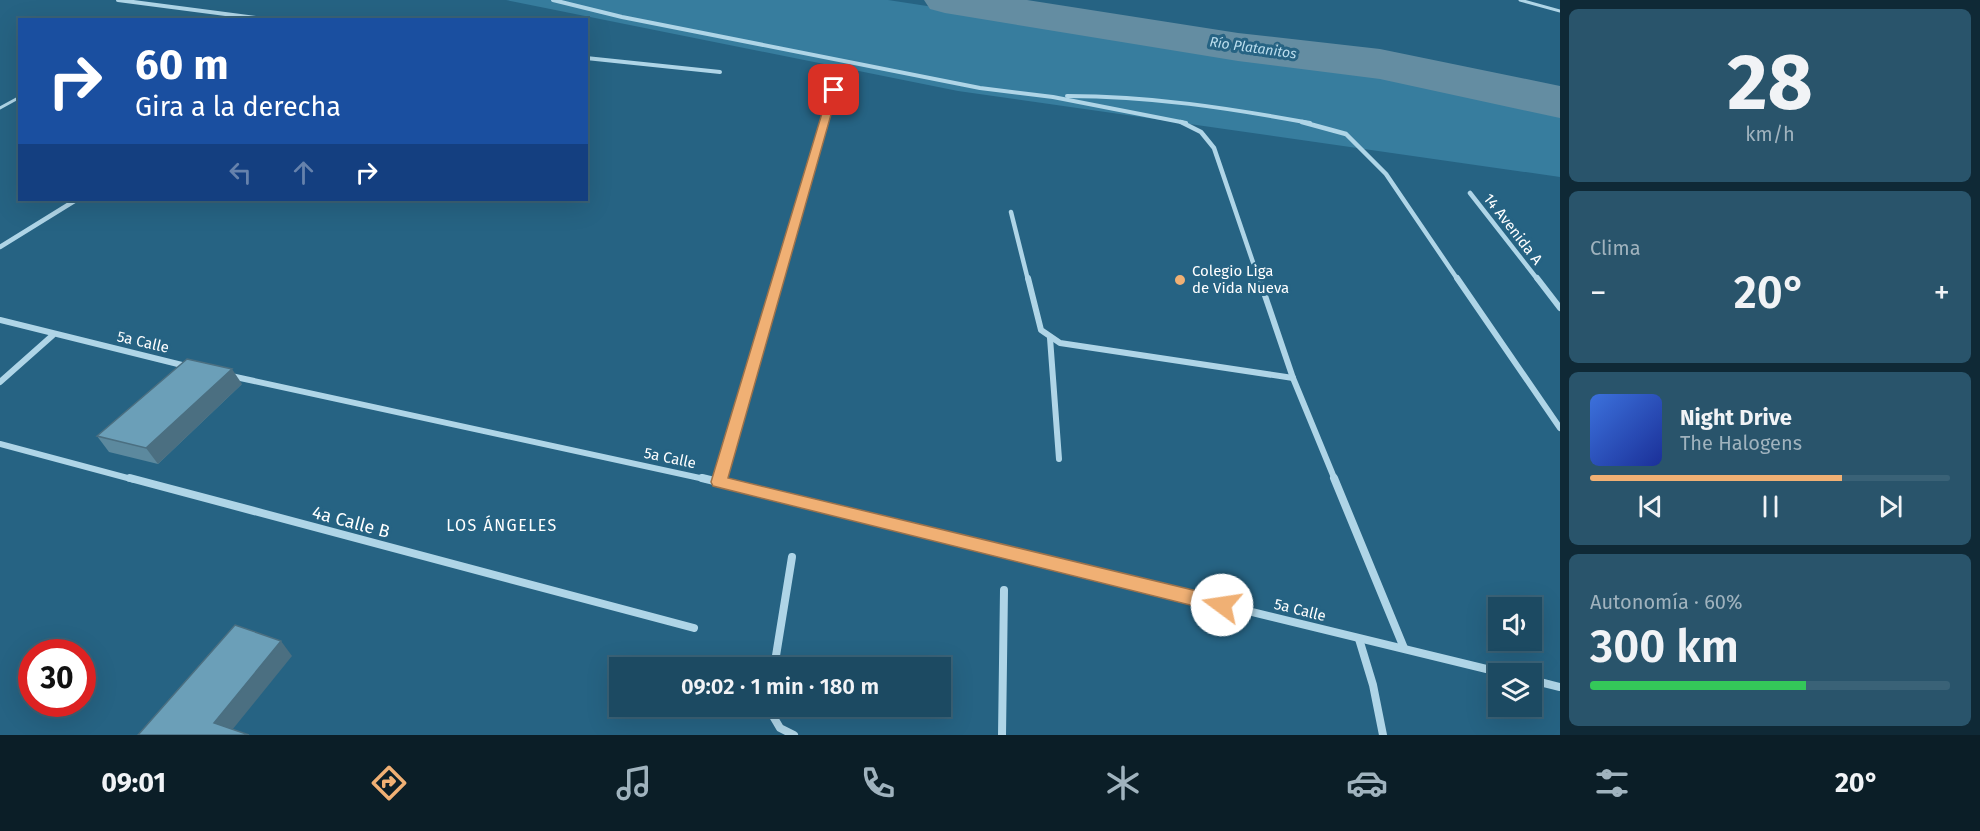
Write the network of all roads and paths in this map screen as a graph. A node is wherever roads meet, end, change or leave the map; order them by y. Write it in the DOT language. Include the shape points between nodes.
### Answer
graph roads {
  1 [pos="118,0"];
  2 [pos="553,0"];
  3 [pos="1520,0"];
  4 [pos="1560,11"];
  5 [pos="257,18"];
  6 [pos="588,58"];
  7 [pos="720,72"];
  8 [pos="834,90"];
  9 [pos="1053,97"];
  10 [pos="18,98"];
  11 [pos="0,108"];
  12 [pos="1470,193"];
  13 [pos="74,201"];
  14 [pos="1011,212"];
  15 [pos="0,247"];
  16 [pos="1560,308"];
  17 [pos="0,320"];
  18 [pos="53,335"];
  19 [pos="1050,338"];
  20 [pos="189,367"];
  21 [pos="224,375"];
  22 [pos="1293,378"];
  23 [pos="0,382"];
  24 [pos="1560,428"];
  25 [pos="0,444"];
  26 [pos="1059,459"];
  27 [pos="719,482"];
  28 [pos="792,557"];
  29 [pos="1004,590"];
  30 [pos="694,628"];
  31 [pos="1359,639"];
  32 [pos="1404,648"];
  33 [pos="776,657"];
  34 [pos="1488,669"];
  35 [pos="1542,682"];
  36 [pos="1560,687"];
  37 [pos="774,717"];
  38 [pos="794,735"];
  39 [pos="1002,735"];
  40 [pos="1383,735"];
  1 -- 5 [label="street"];
  2 -- 9 [label="street" via="980,88"];
  3 -- 4 [label="lane"];
  6 -- 7 [label="street"];
  8 -- 27 [label="street"];
  9 -- 22 [label="street" via="1183,122 1208,137"];
  9 -- 24 [label="street" via="1122,96 1212,105 1320,124 1346,134 1386,174"];
  10 -- 11 [label="lane"];
  12 -- 16 [label="street, 14 Avenida A"];
  13 -- 15 [label="street"];
  14 -- 19 [label="street" via="1041,330"];
  17 -- 18 [label="street, 5a Calle"];
  18 -- 20 [label="street, 5a Calle"];
  18 -- 23 [label="street"];
  19 -- 22 [label="street" via="1060,343"];
  19 -- 26 [label="street"];
  21 -- 27 [label="street, 5a Calle"];
  22 -- 32 [label="street"];
  25 -- 30 [label="street, 4a Calle B"];
  27 -- 31 [label="street, 5a Calle"];
  28 -- 33 [label="street"];
  29 -- 39 [label="street"];
  31 -- 32 [label="street, 5a Calle"];
  31 -- 40 [label="street"];
  32 -- 34 [label="street, 5a Calle"];
  35 -- 36 [label="street"];
  37 -- 38 [label="street" via="780,728"];
}
